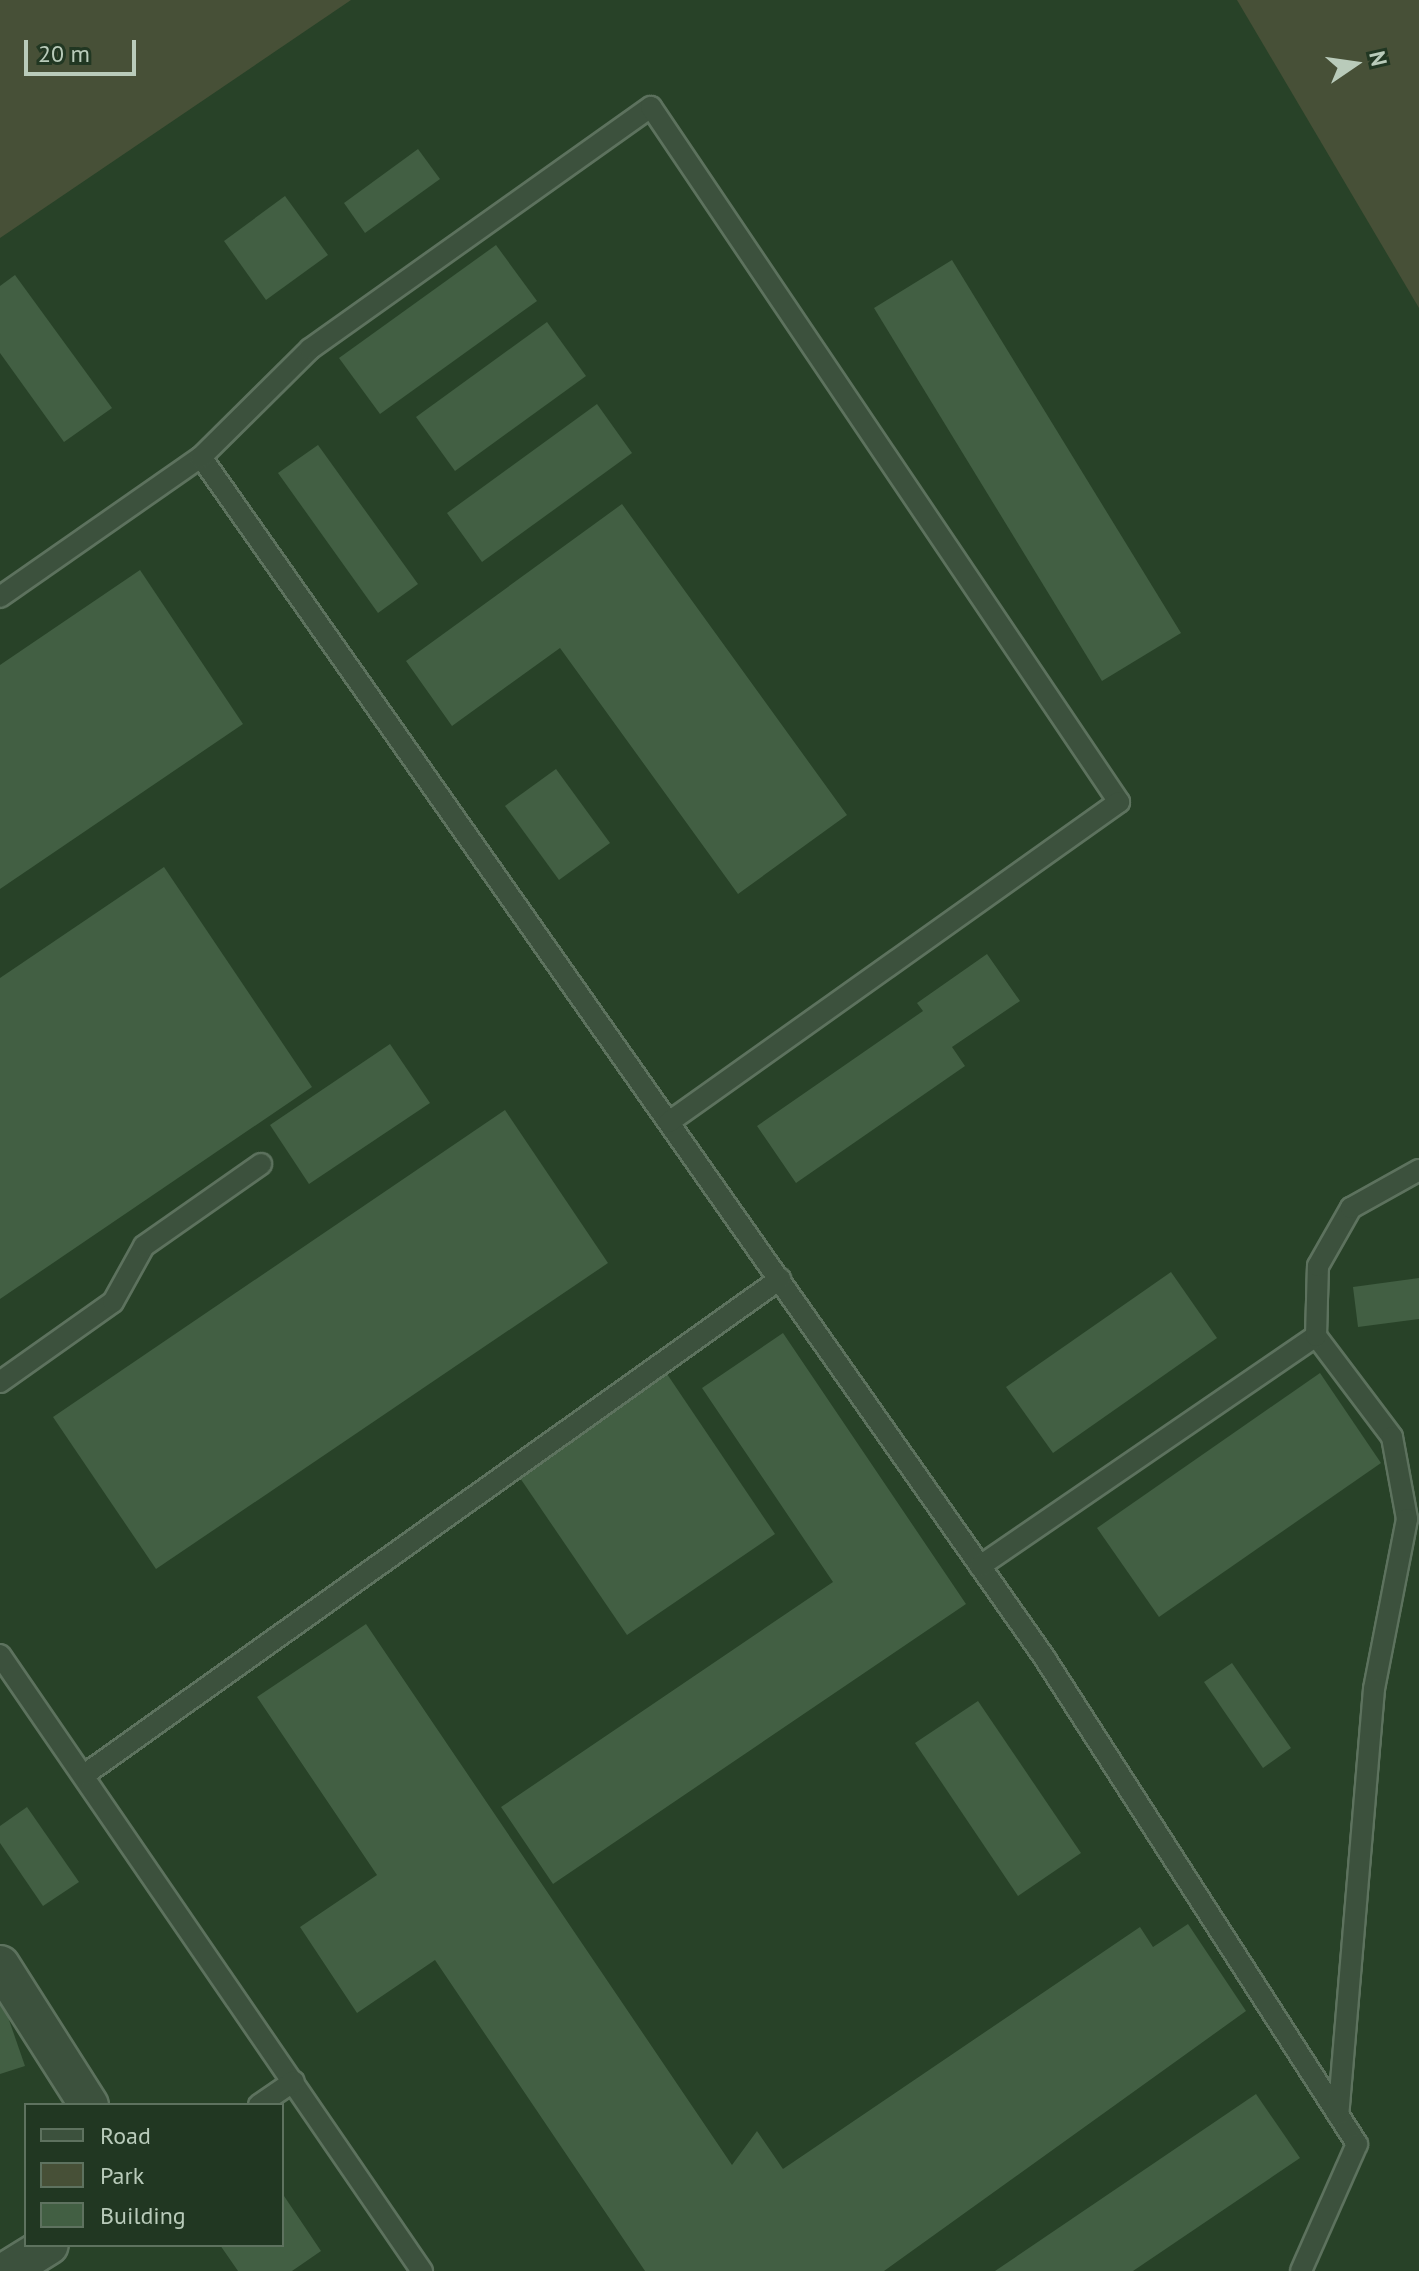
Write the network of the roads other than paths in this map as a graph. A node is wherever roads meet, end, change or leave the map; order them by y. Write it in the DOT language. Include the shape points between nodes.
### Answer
graph roads {
  1 [pos="201,457"];
  2 [pos="0,597"];
  3 [pos="669,1122"];
  4 [pos="261,1164"];
  5 [pos="1419,1170"];
  6 [pos="780,1279"];
  7 [pos="1316,1336"];
  8 [pos="0,1382"];
  9 [pos="980,1566"];
  10 [pos="0,1655"];
  11 [pos="84,1775"];
  12 [pos="0,1965"];
  13 [pos="294,2081"];
  14 [pos="88,2103"];
  15 [pos="262,2103"];
  16 [pos="1338,2114"];
  17 [pos="46,2247"];
  18 [pos="7,2271"];
  19 [pos="422,2271"];
  20 [pos="1301,2271"];
  1 -- 2 [label="lane"];
  1 -- 3 [label="lane"];
  1 -- 3 [label="lane" via="310,349 651,107 1119,802"];
  3 -- 6 [label="lane"];
  4 -- 8 [label="lane" via="144,1246 113,1302"];
  5 -- 7 [label="lane" via="1351,1208 1318,1266"];
  6 -- 9 [label="lane"];
  6 -- 11 [label="lane"];
  7 -- 9 [label="lane"];
  7 -- 16 [label="lane" via="1392,1437 1407,1519 1374,1689"];
  9 -- 16 [label="lane"];
  10 -- 11 [label="lane"];
  11 -- 13 [label="lane"];
  12 -- 14 [label="street"];
  13 -- 15 [label="lane"];
  13 -- 19 [label="lane"];
  16 -- 20 [label="lane" via="1357,2144"];
  17 -- 18 [label="street"];
}
